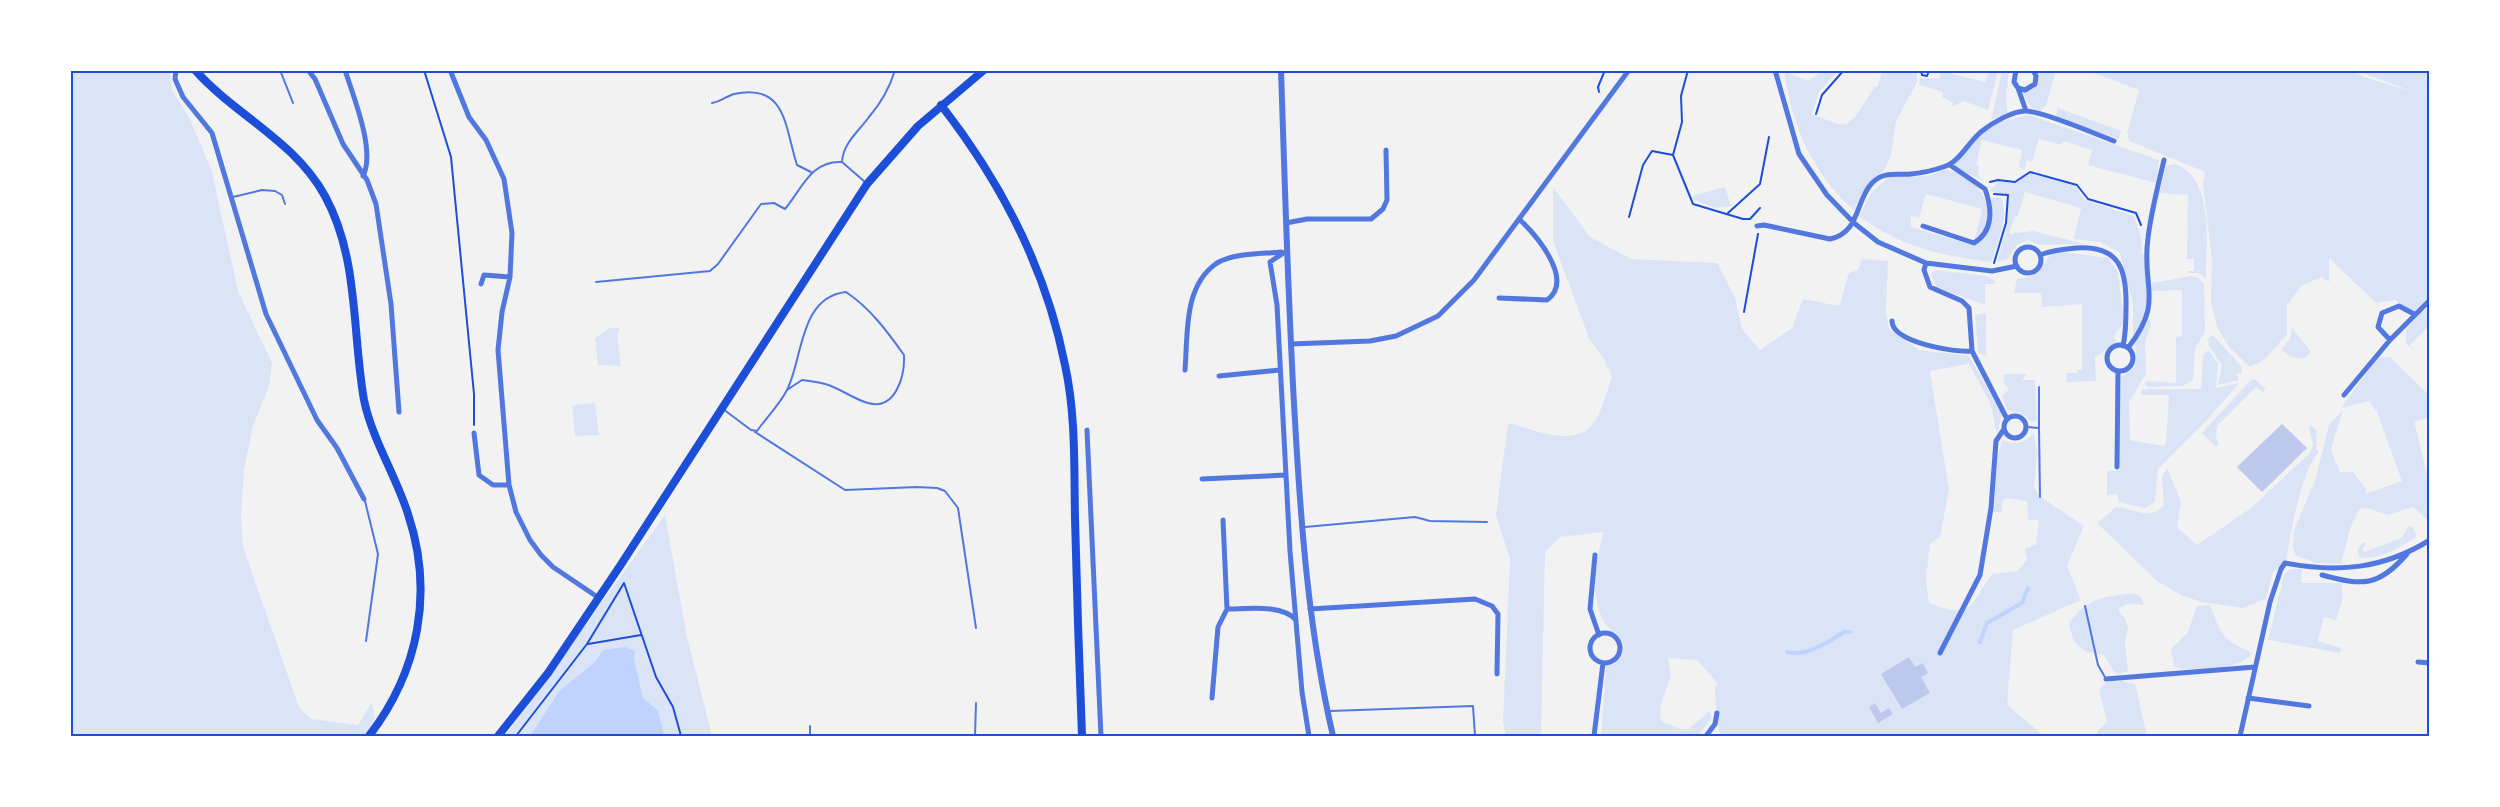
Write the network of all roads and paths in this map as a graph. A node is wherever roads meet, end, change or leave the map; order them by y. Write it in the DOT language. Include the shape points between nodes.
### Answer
graph roads {
  1 [pos="176,70"];
  2 [pos="195,70"];
  3 [pos="280,70"];
  4 [pos="308,70"];
  5 [pos="345,70"];
  6 [pos="424,70"];
  7 [pos="450,70"];
  8 [pos="896,70"];
  9 [pos="984,70"];
  10 [pos="1281,70"];
  11 [pos="1605,70"];
  12 [pos="1629,70"];
  13 [pos="1688,70"];
  14 [pos="1775,70"];
  15 [pos="1844,70"];
  16 [pos="1921,70"];
  17 [pos="2016,70"];
  18 [pos="2033,70"];
  19 [pos="1929,71"];
  20 [pos="2018,88"];
  21 [pos="1599,92"];
  22 [pos="293,103"];
  23 [pos="712,104"];
  24 [pos="940,105"];
  25 [pos="2026,111"];
  26 [pos="1816,114"];
  27 [pos="1769,137"];
  28 [pos="2114,141"];
  29 [pos="1386,150"];
  30 [pos="1673,155"];
  31 [pos="2164,160"];
  32 [pos="842,162"];
  33 [pos="1950,165"];
  34 [pos="811,172"];
  35 [pos="363,176"];
  36 [pos="867,184"];
  37 [pos="1985,189"];
  38 [pos="1988,196"];
  39 [pos="231,199"];
  40 [pos="285,204"];
  41 [pos="1760,208"];
  42 [pos="1728,213"];
  43 [pos="1629,217"];
  44 [pos="1520,219"];
  45 [pos="1750,219"];
  46 [pos="1286,224"];
  47 [pos="1757,226"];
  48 [pos="1923,226"];
  49 [pos="2148,240"];
  50 [pos="1285,252"];
  51 [pos="2040,255"];
  52 [pos="1926,263"];
  53 [pos="2016,266"];
  54 [pos="1992,271"];
  55 [pos="510,277"];
  56 [pos="596,282"];
  57 [pos="481,284"];
  58 [pos="1499,298"];
  59 [pos="2430,300"];
  60 [pos="1744,312"];
  61 [pos="2414,314"];
  62 [pos="1892,321"];
  63 [pos="2390,340"];
  64 [pos="1291,344"];
  65 [pos="2126,347"];
  66 [pos="1972,351"];
  67 [pos="1185,370"];
  68 [pos="1281,370"];
  69 [pos="2118,371"];
  70 [pos="1219,376"];
  71 [pos="2039,387"];
  72 [pos="787,390"];
  73 [pos="2344,395"];
  74 [pos="723,409"];
  75 [pos="399,412"];
  76 [pos="2007,419"];
  77 [pos="2026,427"];
  78 [pos="2039,428"];
  79 [pos="2004,429"];
  80 [pos="1086,430"];
  81 [pos="755,432"];
  82 [pos="474,433"];
  83 [pos="2117,467"];
  84 [pos="1286,475"];
  85 [pos="1202,479"];
  86 [pos="509,485"];
  87 [pos="2040,497"];
  88 [pos="364,499"];
  89 [pos="1222,520"];
  90 [pos="1486,522"];
  91 [pos="1302,528"];
  92 [pos="2430,540"];
  93 [pos="2409,553"];
  94 [pos="1595,555"];
  95 [pos="2322,574"];
  96 [pos="598,598"];
  97 [pos="2085,606"];
  98 [pos="1227,609"];
  99 [pos="1310,609"];
  100 [pos="1297,621"];
  101 [pos="976,627"];
  102 [pos="641,635"];
  103 [pos="1599,635"];
  104 [pos="366,641"];
  105 [pos="587,644"];
  106 [pos="1940,653"];
  107 [pos="2418,662"];
  108 [pos="1603,663"];
  109 [pos="2430,663"];
  110 [pos="2255,667"];
  111 [pos="1497,674"];
  112 [pos="2106,679"];
  113 [pos="1212,698"];
  114 [pos="2248,698"];
  115 [pos="976,703"];
  116 [pos="2309,706"];
  117 [pos="1327,711"];
  118 [pos="1717,713"];
  119 [pos="810,726"];
  120 [pos="369,736"];
  121 [pos="498,736"];
  122 [pos="516,736"];
  123 [pos="681,736"];
  124 [pos="810,736"];
  125 [pos="975,736"];
  126 [pos="1082,736"];
  127 [pos="1101,736"];
  128 [pos="1309,736"];
  129 [pos="1334,736"];
  130 [pos="1475,736"];
  131 [pos="1594,736"];
  132 [pos="1706,736"];
  133 [pos="2240,736"];
  1 -- 39 [label="street" via="175,79 183,97 212,133"];
  2 -- 120 [label="main road" via="306,167 325,196 346,254 366,410 409,514 422,581 417,640 401,687"];
  3 -- 22 [label="lane"];
  4 -- 35 [label="street" via="343,144"];
  5 -- 35 [label="street" via="363,131 367,156"];
  6 -- 82 [label="path" via="451,157 474,394"];
  7 -- 55 [label="street" via="469,117 486,140 504,179 512,233"];
  8 -- 32 [label="lane" via="884,96 845,148"];
  9 -- 24 [label="main road"];
  10 -- 46 [label="street"];
  11 -- 21 [label="path"];
  12 -- 44 [label="street"];
  13 -- 30 [label="path" via="1681,96 1682,122"];
  14 -- 52 [label="street" via="1799,154 1827,195 1878,242"];
  15 -- 26 [label="path" via="1822,95"];
  16 -- 19 [label="path" via="1922,75 1928,76"];
  17 -- 20 [label="street" via="2013,79"];
  18 -- 20 [label="street" via="2036,80 2032,87"];
  20 -- 25 [label="street"];
  23 -- 34 [label="lane" via="734,94 751,92 771,98 784,117 797,165"];
  24 -- 36 [label="main road"];
  24 -- 126 [label="main road" via="979,158 1015,220 1042,281 1065,364 1073,452"];
  25 -- 28 [label="street"];
  25 -- 33 [label="street" via="1980,132"];
  27 -- 42 [label="path" via="1760,184"];
  29 -- 46 [label="street" via="1387,200 1371,219 1307,219"];
  30 -- 42 [label="path" via="1693,204"];
  30 -- 43 [label="path" via="1652,151 1646,157"];
  31 -- 49 [label="street"];
  32 -- 34 [label="lane" via="828,163"];
  32 -- 36 [label="lane"];
  33 -- 37 [label="street"];
  33 -- 47 [label="street" via="1927,172 1884,175 1872,184 1858,214 1839,237 1830,239"];
  34 -- 56 [label="lane" via="785,209 769,203 757,208 710,271"];
  35 -- 75 [label="street" via="380,222"];
  36 -- 74 [label="main road"];
  37 -- 38 [label="street"];
  37 -- 49 [label="path" via="1993,180 2015,182 2030,172 2077,184 2088,199 2136,213"];
  38 -- 48 [label="street" via="1989,227 1974,243"];
  38 -- 54 [label="path" via="2008,195 2006,223"];
  39 -- 40 [label="lane" via="240,194 273,190 282,195"];
  39 -- 88 [label="street" via="266,314 317,420"];
  41 -- 45 [label="path"];
  42 -- 45 [label="path"];
  44 -- 58 [label="street" via="1552,259 1555,290 1547,300"];
  44 -- 64 [label="street" via="1474,280 1430,320 1396,336 1370,341"];
  45 -- 47 [label="path"];
  46 -- 50 [label="street"];
  47 -- 60 [label="path"];
  49 -- 65 [label="street" via="2150,307 2140,333"];
  50 -- 64 [label="street"];
  50 -- 67 [label="street" via="1218,262 1204,275 1190,299"];
  50 -- 68 [label="street" via="1270,262"];
  51 -- 53 [label="street" via="2038,268 2031,273"];
  51 -- 53 [label="street" via="2035,249 2023,248 2017,254"];
  51 -- 65 [label="street" via="2054,249 2096,247 2113,256 2123,275"];
  52 -- 54 [label="street"];
  52 -- 66 [label="street" via="1924,270 1930,287 1969,308"];
  53 -- 54 [label="street"];
  55 -- 57 [label="street" via="484,275"];
  55 -- 86 [label="street" via="498,350"];
  59 -- 61 [label="street"];
  61 -- 63 [label="street"];
  61 -- 63 [label="street" via="2399,306 2382,313 2378,327"];
  62 -- 66 [label="street" via="1894,328 1907,338 1957,353"];
  63 -- 73 [label="street"];
  64 -- 91 [label="street"];
  65 -- 69 [label="street" via="2132,363 2126,370"];
  65 -- 69 [label="street" via="2112,348 2107,355 2110,368"];
  66 -- 76 [label="street"];
  68 -- 70 [label="street"];
  68 -- 84 [label="street"];
  69 -- 83 [label="street"];
  71 -- 78 [label="lane"];
  72 -- 72 [label="lane" via="802,335 817,308 836,293 846,292 860,301 904,355 905,368 896,392 880,404 869,404 825,384 802,380"];
  72 -- 81 [label="lane"];
  74 -- 81 [label="lane"];
  74 -- 96 [label="main road"];
  76 -- 77 [label="street" via="2021,418"];
  76 -- 79 [label="street"];
  77 -- 78 [label="lane"];
  77 -- 79 [label="street" via="2018,438 2007,435"];
  78 -- 87 [label="lane"];
  79 -- 106 [label="street" via="1996,441 1980,575"];
  80 -- 127 [label="street"];
  81 -- 101 [label="lane" via="845,490 918,487 945,491 958,508"];
  82 -- 86 [label="street" via="479,475 493,485"];
  84 -- 85 [label="street"];
  84 -- 100 [label="street"];
  86 -- 96 [label="street" via="521,522 541,555"];
  88 -- 104 [label="lane" via="378,554"];
  89 -- 98 [label="street"];
  90 -- 91 [label="lane" via="1415,517"];
  91 -- 99 [label="street"];
  92 -- 93 [label="street"];
  93 -- 95 [label="street" via="2378,581 2349,582"];
  93 -- 110 [label="street" via="2359,568 2285,563"];
  94 -- 103 [label="street" via="1590,609"];
  96 -- 121 [label="main road" via="548,673"];
  97 -- 112 [label="lane" via="2098,665"];
  98 -- 100 [label="street" via="1275,611 1292,615"];
  98 -- 113 [label="street" via="1218,627"];
  99 -- 111 [label="street" via="1475,599 1492,606 1498,614"];
  99 -- 117 [label="street"];
  100 -- 128 [label="street"];
  102 -- 105 [label="path"];
  102 -- 105 [label="path" via="624,583"];
  102 -- 123 [label="path" via="658,681 673,707"];
  103 -- 108 [label="street" via="1592,641 1590,651"];
  103 -- 108 [label="street" via="1609,634 1619,644 1616,658"];
  105 -- 122 [label="path"];
  107 -- 109 [label="street"];
  108 -- 131 [label="street"];
  110 -- 112 [label="street"];
  110 -- 114 [label="street"];
  114 -- 116 [label="street"];
  114 -- 133 [label="street"];
  115 -- 125 [label="lane"];
  117 -- 129 [label="street"];
  117 -- 130 [label="lane" via="1473,706"];
  118 -- 132 [label="street"];
  119 -- 124 [label="lane"];
}
